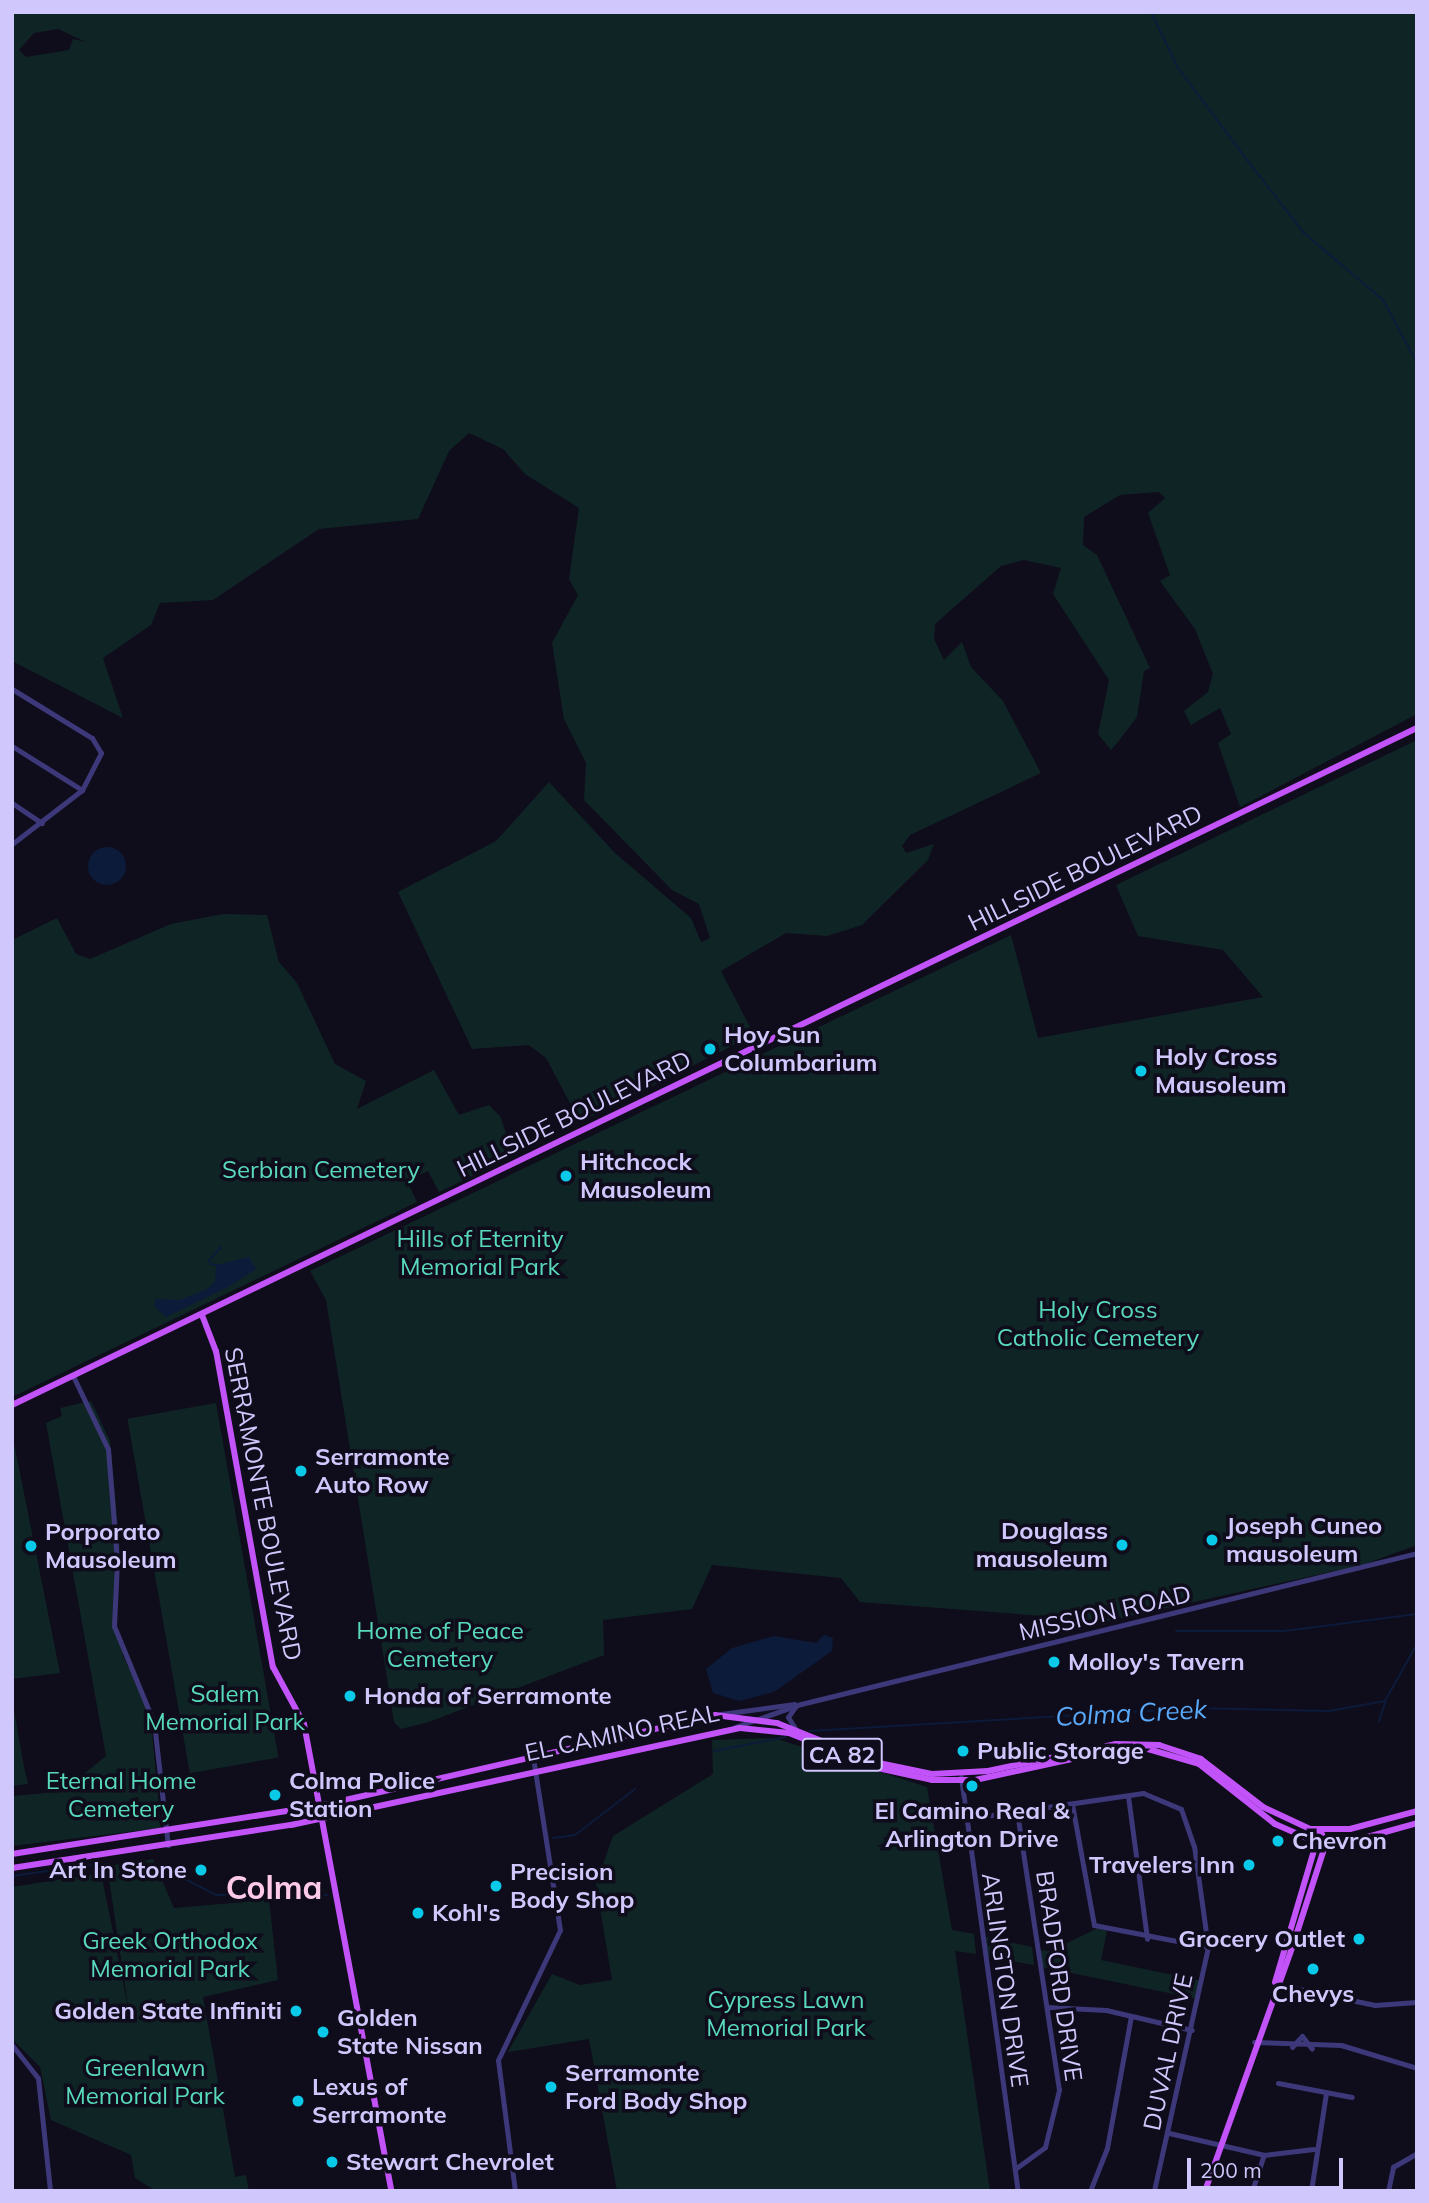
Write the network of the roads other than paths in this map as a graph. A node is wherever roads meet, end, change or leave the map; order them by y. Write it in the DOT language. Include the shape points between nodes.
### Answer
graph roads {
  1 [pos="12,689"];
  2 [pos="1417,728"];
  3 [pos="12,746"];
  4 [pos="82,790"];
  5 [pos="12,803"];
  6 [pos="42,823"];
  7 [pos="12,844"];
  8 [pos="202,1315"];
  9 [pos="73,1376"];
  10 [pos="12,1405"];
  11 [pos="1417,1553"];
  12 [pos="801,1704"];
  13 [pos="715,1715"];
  14 [pos="760,1719"];
  15 [pos="724,1730"];
  16 [pos="796,1730"];
  17 [pos="533,1757"];
  18 [pos="535,1771"];
  19 [pos="961,1777"];
  20 [pos="1128,1796"];
  21 [pos="1072,1804"];
  22 [pos="319,1806"];
  23 [pos="1417,1811"];
  24 [pos="1017,1812"];
  25 [pos="322,1819"];
  26 [pos="965,1819"];
  27 [pos="1417,1823"];
  28 [pos="1320,1830"];
  29 [pos="166,1831"];
  30 [pos="1314,1840"];
  31 [pos="1326,1843"];
  32 [pos="168,1845"];
  33 [pos="12,1854"];
  34 [pos="12,1868"];
  35 [pos="1147,1939"];
  36 [pos="1208,1947"];
  37 [pos="1275,1984"];
  38 [pos="1417,2002"];
  39 [pos="1047,2007"];
  40 [pos="1130,2016"];
  41 [pos="1192,2030"];
  42 [pos="1254,2042"];
  43 [pos="12,2045"];
  44 [pos="1292,2047"];
  45 [pos="1312,2049"];
  46 [pos="1417,2068"];
  47 [pos="1278,2083"];
  48 [pos="1326,2093"];
  49 [pos="1352,2097"];
  50 [pos="1169,2133"];
  51 [pos="1220,2146"];
  52 [pos="1314,2149"];
  53 [pos="1417,2153"];
  54 [pos="1264,2155"];
  55 [pos="1015,2169"];
  56 [pos="50,2191"];
  57 [pos="391,2191"];
  58 [pos="515,2191"];
  59 [pos="1018,2191"];
  60 [pos="1090,2191"];
  61 [pos="1154,2191"];
  62 [pos="1205,2191"];
  63 [pos="1252,2191"];
  64 [pos="1311,2191"];
  65 [pos="1388,2191"];
  1 -- 4 [label="street" via="92,738 101,753"];
  2 -- 8 [label="main road, HILLSIDE BOULEVARD"];
  3 -- 4 [label="street"];
  4 -- 6 [label="street"];
  5 -- 6 [label="street"];
  6 -- 7 [label="street"];
  8 -- 9 [label="main road, HILLSIDE BOULEVARD"];
  8 -- 22 [label="main road, SERRAMONTE BOULEVARD" via="217,1357 273,1667 302,1719"];
  9 -- 10 [label="main road, HILLSIDE BOULEVARD"];
  9 -- 29 [label="street" via="84,1406 99,1421 108,1449 117,1562 114,1626 152,1716"];
  11 -- 12 [label="street, MISSION ROAD"];
  12 -- 13 [label="street, MISSION ROAD"];
  12 -- 14 [label="street, MISSION ROAD"];
  12 -- 16 [label="street" via="789,1716"];
  13 -- 14 [label="main road, EL CAMINO REAL / CA 82"];
  13 -- 17 [label="main road, EL CAMINO REAL / CA 82"];
  14 -- 15 [label="street, MISSION ROAD"];
  14 -- 16 [label="main road, EL CAMINO REAL / CA 82"];
  15 -- 18 [label="main road, EL CAMINO REAL / CA 82"];
  15 -- 19 [label="main road, EL CAMINO REAL / CA 82" via="778,1731 885,1771"];
  16 -- 19 [label="main road, EL CAMINO REAL / CA 82" via="886,1766"];
  17 -- 18 [label="street"];
  17 -- 22 [label="main road, EL CAMINO REAL / CA 82"];
  18 -- 25 [label="main road, EL CAMINO REAL / CA 82"];
  18 -- 58 [label="street" via="560,1930 498,2060"];
  19 -- 26 [label="street, ARLINGTON DRIVE"];
  19 -- 28 [label="main road, EL CAMINO REAL / CA 82" via="1116,1744 1159,1745 1209,1763 1286,1821"];
  19 -- 30 [label="main road, EL CAMINO REAL / CA 82" via="1116,1750 1158,1751 1199,1764 1275,1824"];
  20 -- 21 [label="street, DUVAL DRIVE"];
  20 -- 35 [label="street"];
  20 -- 36 [label="street, DUVAL DRIVE" via="1159,1795 1181,1809 1194,1846"];
  21 -- 24 [label="street, DUVAL DRIVE"];
  21 -- 35 [label="street" via="1091,1919 1101,1929"];
  22 -- 25 [label="main road, SERRAMONTE BOULEVARD"];
  22 -- 29 [label="main road, EL CAMINO REAL / CA 82"];
  23 -- 28 [label="main road, EL CAMINO REAL / CA 82" via="1350,1829"];
  24 -- 26 [label="street, DUVAL DRIVE"];
  24 -- 39 [label="street, BRADFORD DRIVE"];
  25 -- 32 [label="main road, EL CAMINO REAL / CA 82"];
  25 -- 57 [label="main road, SERRAMONTE BOULEVARD"];
  26 -- 55 [label="street, ARLINGTON DRIVE"];
  27 -- 31 [label="main road, EL CAMINO REAL / CA 82"];
  28 -- 30 [label="main road"];
  28 -- 31 [label="main road"];
  29 -- 32 [label="street"];
  29 -- 33 [label="main road, EL CAMINO REAL / CA 82"];
  30 -- 31 [label="main road, EL CAMINO REAL / CA 82"];
  30 -- 37 [label="main road"];
  31 -- 37 [label="main road"];
  32 -- 34 [label="main road, EL CAMINO REAL / CA 82"];
  35 -- 36 [label="street"];
  36 -- 41 [label="street, DUVAL DRIVE"];
  37 -- 38 [label="street" via="1375,2005"];
  37 -- 42 [label="main road"];
  39 -- 40 [label="street"];
  39 -- 55 [label="street, BRADFORD DRIVE" via="1058,2110 1038,2157"];
  40 -- 41 [label="street"];
  40 -- 60 [label="street" via="1107,2148"];
  41 -- 50 [label="street, DUVAL DRIVE"];
  42 -- 44 [label="street"];
  42 -- 51 [label="main road"];
  43 -- 56 [label="street" via="38,2078"];
  44 -- 45 [label="street"];
  44 -- 45 [label="street" via="1302,2036"];
  45 -- 46 [label="street" via="1341,2045"];
  47 -- 48 [label="street"];
  48 -- 49 [label="street"];
  48 -- 52 [label="street"];
  50 -- 51 [label="street"];
  50 -- 61 [label="street, DUVAL DRIVE"];
  51 -- 54 [label="street"];
  51 -- 62 [label="main road"];
  52 -- 54 [label="street"];
  52 -- 64 [label="street"];
  53 -- 65 [label="street" via="1393,2166"];
  54 -- 63 [label="street"];
  55 -- 59 [label="street, ARLINGTON DRIVE"];
}
